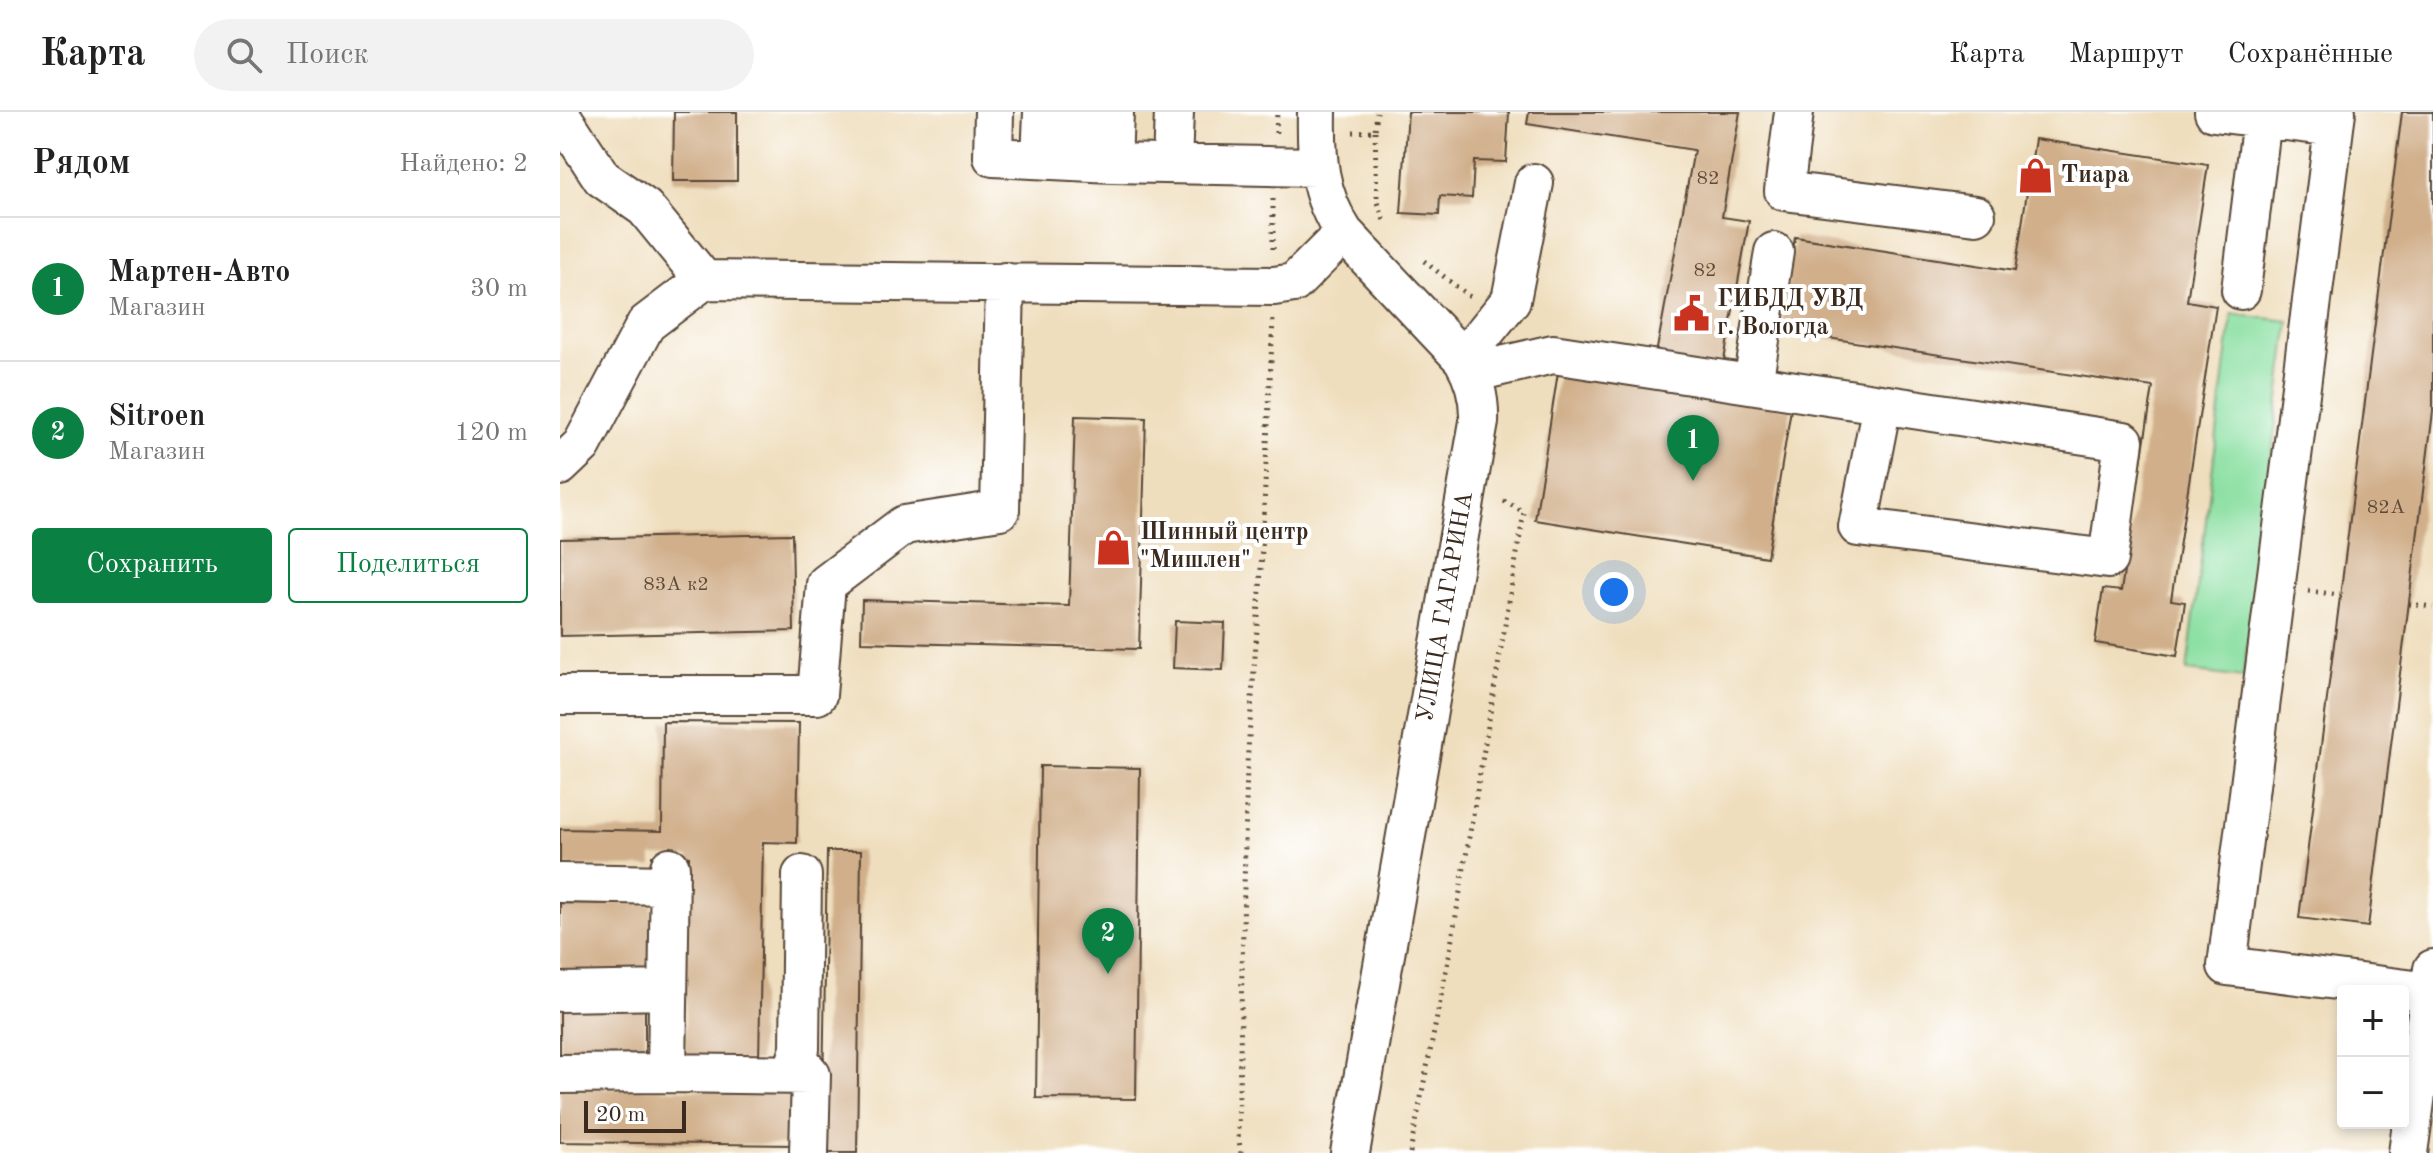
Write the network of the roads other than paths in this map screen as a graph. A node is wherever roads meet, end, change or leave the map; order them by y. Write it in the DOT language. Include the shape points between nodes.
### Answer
graph roads {
  1 [pos="994,112"];
  2 [pos="1019,112"];
  3 [pos="1043,112"];
  4 [pos="1077,112"];
  5 [pos="1114,112"];
  6 [pos="1174,112"];
  7 [pos="1317,112"];
  8 [pos="1794,112"];
  9 [pos="2214,112"];
  10 [pos="2262,118"];
  11 [pos="560,120"];
  12 [pos="2335,120"];
  13 [pos="1062,160"];
  14 [pos="1172,164"];
  15 [pos="1317,167"];
  16 [pos="1534,183"];
  17 [pos="1976,215"];
  18 [pos="1344,233"];
  19 [pos="1774,252"];
  20 [pos="704,280"];
  21 [pos="1005,282"];
  22 [pos="2241,290"];
  23 [pos="1467,366"];
  24 [pos="1753,384"];
  25 [pos="1882,404"];
  26 [pos="560,466"];
  27 [pos="560,695"];
  28 [pos="802,875"];
  29 [pos="560,883"];
  30 [pos="2432,984"];
  31 [pos="668,990"];
  32 [pos="560,992"];
  33 [pos="667,1073"];
  34 [pos="560,1074"];
  35 [pos="811,1075"];
  36 [pos="809,1153"];
  37 [pos="1350,1153"];
  38 [pos="2408,1153"];
  1 -- 13 [label="street" via="993,157"];
  2 -- 13 [label="street"];
  3 -- 13 [label="street"];
  4 -- 13 [label="street"];
  5 -- 13 [label="street"];
  6 -- 14 [label="street"];
  7 -- 15 [label="street"];
  8 -- 17 [label="street" via="1784,191"];
  9 -- 10 [label="street"];
  10 -- 12 [label="street"];
  10 -- 22 [label="street"];
  11 -- 20 [label="street" via="602,178 645,208"];
  12 -- 30 [label="street" via="2227,966"];
  13 -- 14 [label="street"];
  14 -- 15 [label="street"];
  15 -- 18 [label="street" via="1326,202"];
  16 -- 23 [label="street" via="1511,300"];
  18 -- 21 [label="street" via="1294,283 1274,286"];
  18 -- 23 [label="street"];
  19 -- 24 [label="street"];
  20 -- 21 [label="street"];
  20 -- 26 [label="street" via="646,324 582,445"];
  21 -- 27 [label="street" via="1000,510 904,525 826,584 817,695"];
  23 -- 24 [label="street" via="1553,354"];
  23 -- 37 [label="street, УЛИЦА ГАГАРИНА" via="1480,405 1479,422"];
  24 -- 25 [label="street"];
  25 -- 25 [label="street" via="2124,441 2108,559 1858,527"];
  28 -- 35 [label="street" via="797,1058"];
  29 -- 31 [label="street" via="670,876"];
  30 -- 38 [label="street"];
  31 -- 32 [label="street"];
  31 -- 33 [label="street"];
  33 -- 34 [label="street"];
  33 -- 35 [label="street"];
  35 -- 36 [label="street"];
}
